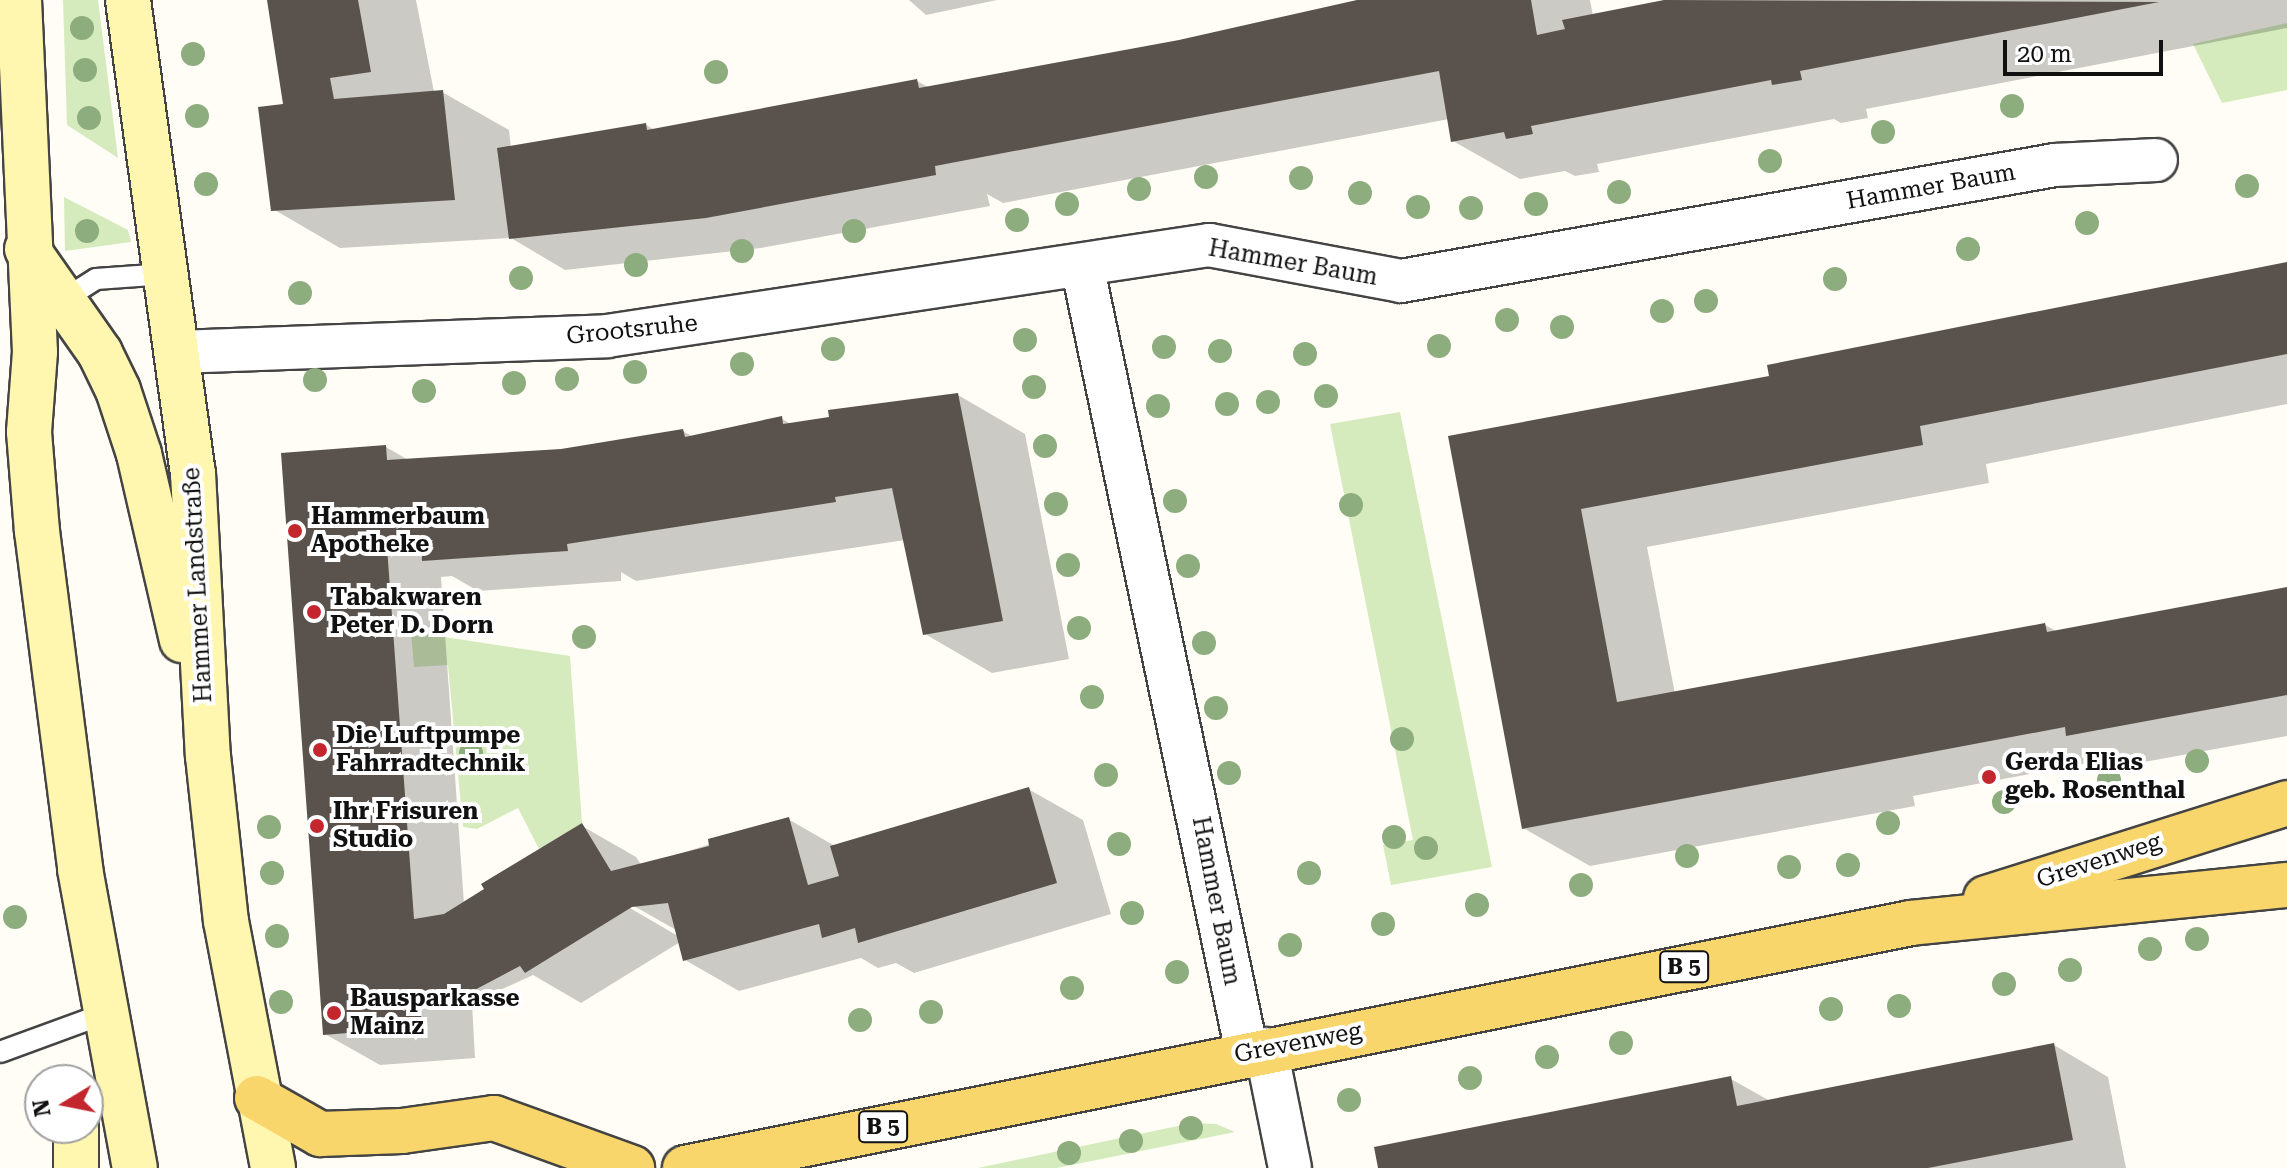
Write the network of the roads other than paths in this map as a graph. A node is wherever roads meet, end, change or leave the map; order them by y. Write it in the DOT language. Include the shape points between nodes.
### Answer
graph roads {
  1 [pos="19,0"];
  2 [pos="128,0"];
  3 [pos="2156,160"];
  4 [pos="16,242"];
  5 [pos="1082,265"];
  6 [pos="166,274"];
  7 [pos="64,297"];
  8 [pos="35,352"];
  9 [pos="178,352"];
  10 [pos="0,391"];
  11 [pos="29,432"];
  12 [pos="208,756"];
  13 [pos="2287,803"];
  14 [pos="2287,885"];
  15 [pos="1911,923"];
  16 [pos="104,1014"];
  17 [pos="1257,1051"];
  18 [pos="0,1052"];
  19 [pos="92,1064"];
  20 [pos="265,1131"];
  21 [pos="76,1144"];
  22 [pos="131,1150"];
  23 [pos="76,1168"];
  24 [pos="164,1168"];
  25 [pos="244,1168"];
  26 [pos="632,1168"];
  27 [pos="685,1168"];
  28 [pos="1290,1168"];
  1 -- 4 [label="main road"];
  2 -- 6 [label="main road, Hammer Landstraße"];
  3 -- 5 [label="street, Hammer Baum" via="2055,165 1401,281 1209,245"];
  4 -- 7 [label="main road"];
  4 -- 8 [label="main road"];
  5 -- 9 [label="street, Grootsruhe" via="607,336"];
  5 -- 17 [label="street, Hammer Baum"];
  6 -- 7 [label="lane" via="96,279"];
  6 -- 9 [label="main road, Hammer Landstraße"];
  7 -- 8 [label="lane" via="45,323"];
  7 -- 12 [label="main road" via="106,363 139,454"];
  8 -- 11 [label="main road"];
  9 -- 12 [label="main road, Hammer Landstraße" via="193,473"];
  10 -- 11 [label="main road"];
  11 -- 16 [label="main road" via="62,738"];
  12 -- 20 [label="main road, Hammer Landstraße" via="226,921"];
  13 -- 15 [label="main road, Grevenweg / B 5"];
  14 -- 15 [label="main road, Grevenweg / B 5"];
  15 -- 17 [label="main road, Grevenweg / B 5"];
  16 -- 18 [label="lane"];
  16 -- 19 [label="main road"];
  16 -- 22 [label="main road"];
  17 -- 27 [label="main road, Grevenweg / B 5"];
  17 -- 28 [label="street, Hammer Baum"];
  20 -- 25 [label="main road"];
  20 -- 26 [label="main road" via="402,1131 494,1118"];
  21 -- 23 [label="main road"];
  22 -- 24 [label="main road"];
}
